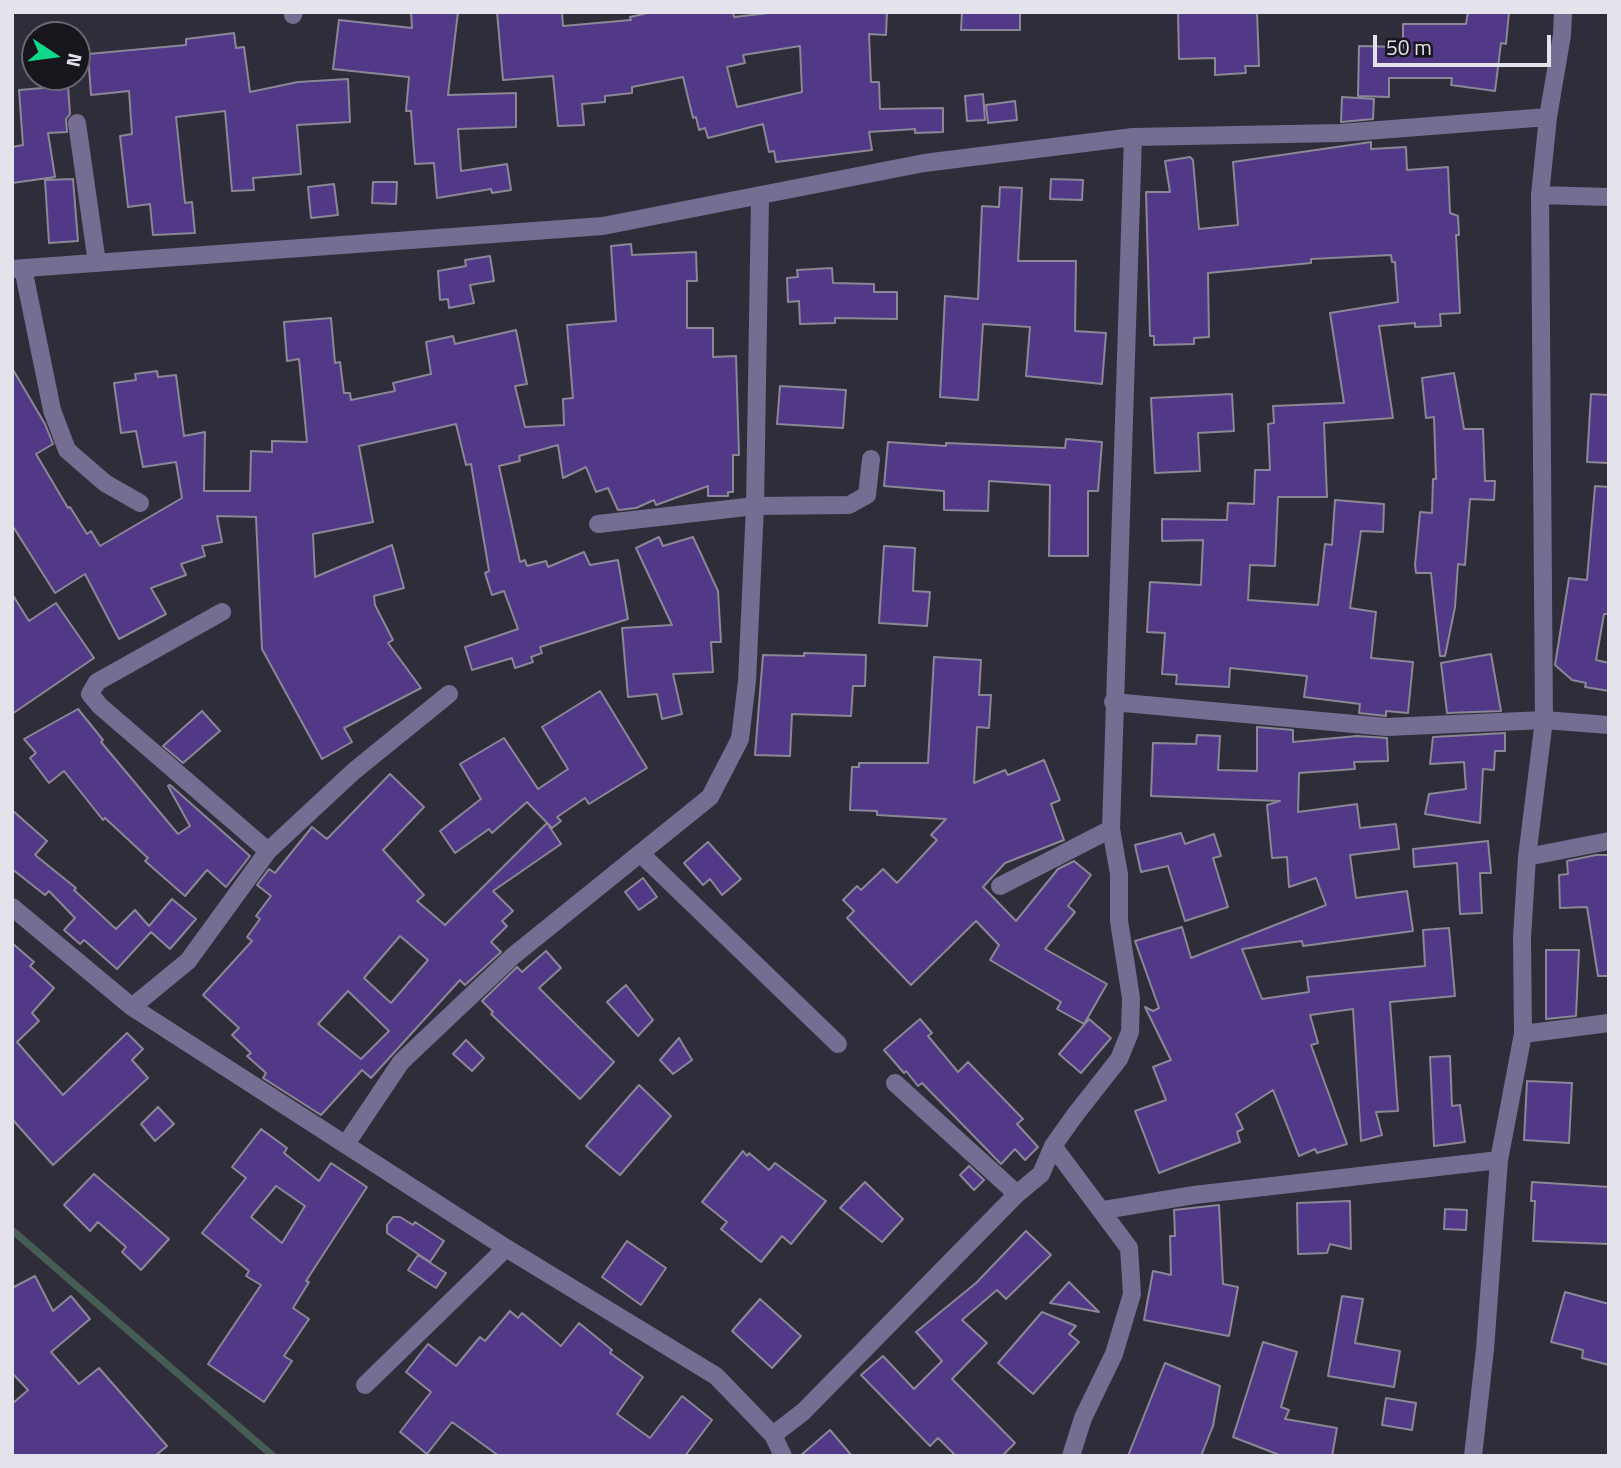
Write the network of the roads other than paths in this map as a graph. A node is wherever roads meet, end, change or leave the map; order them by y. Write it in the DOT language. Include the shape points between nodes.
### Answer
graph roads {
  1 [pos="1563,12"];
  2 [pos="1548,117"];
  3 [pos="77,124"];
  4 [pos="1133,137"];
  5 [pos="1540,195"];
  6 [pos="1609,197"];
  7 [pos="760,198"];
  8 [pos="97,263"];
  9 [pos="18,269"];
  10 [pos="870,459"];
  11 [pos="140,503"];
  12 [pos="755,506"];
  13 [pos="598,524"];
  14 [pos="222,612"];
  15 [pos="449,694"];
  16 [pos="1113,702"];
  17 [pos="1544,720"];
  18 [pos="1609,725"];
  19 [pos="1111,828"];
  20 [pos="1609,841"];
  21 [pos="268,851"];
  22 [pos="642,855"];
  23 [pos="1527,857"];
  24 [pos="1000,886"];
  25 [pos="12,907"];
  26 [pos="132,1007"];
  27 [pos="1609,1023"];
  28 [pos="1523,1034"];
  29 [pos="838,1044"];
  30 [pos="895,1083"];
  31 [pos="346,1144"];
  32 [pos="1053,1146"];
  33 [pos="1499,1160"];
  34 [pos="1017,1194"];
  35 [pos="1104,1210"];
  36 [pos="506,1248"];
  37 [pos="365,1385"];
  38 [pos="774,1435"];
  39 [pos="783,1456"];
  40 [pos="1071,1456"];
  41 [pos="1473,1456"];
  1 -- 2 [label="street"];
  2 -- 4 [label="street" via="1340,133"];
  2 -- 5 [label="street"];
  3 -- 8 [label="street"];
  4 -- 7 [label="street" via="924,163"];
  4 -- 16 [label="street"];
  5 -- 6 [label="street"];
  5 -- 17 [label="street"];
  7 -- 8 [label="street" via="603,226"];
  7 -- 12 [label="street"];
  8 -- 9 [label="street"];
  9 -- 11 [label="street" via="66,450 105,484"];
  10 -- 12 [label="street" via="867,495 859,503"];
  12 -- 13 [label="street"];
  12 -- 22 [label="street" via="740,739 710,797"];
  14 -- 21 [label="street" via="97,681 90,694"];
  15 -- 21 [label="street" via="354,771"];
  16 -- 17 [label="street" via="1387,727"];
  16 -- 19 [label="street"];
  17 -- 18 [label="street"];
  17 -- 23 [label="street"];
  19 -- 24 [label="street"];
  19 -- 32 [label="street" via="1131,998 1130,1032 1119,1059"];
  20 -- 23 [label="street"];
  21 -- 26 [label="street" via="188,961"];
  22 -- 29 [label="street"];
  22 -- 31 [label="street" via="513,956 401,1062"];
  23 -- 28 [label="street"];
  25 -- 26 [label="street"];
  26 -- 31 [label="street"];
  27 -- 28 [label="street"];
  28 -- 33 [label="street"];
  30 -- 34 [label="street"];
  31 -- 36 [label="street"];
  32 -- 34 [label="street" via="1041,1174"];
  32 -- 35 [label="street"];
  33 -- 35 [label="street" via="1194,1195"];
  33 -- 41 [label="street"];
  34 -- 38 [label="street" via="803,1412"];
  35 -- 40 [label="street" via="1129,1248 1132,1294 1114,1354 1083,1418"];
  36 -- 37 [label="street"];
  36 -- 38 [label="street" via="716,1376"];
  38 -- 39 [label="street"];
}
